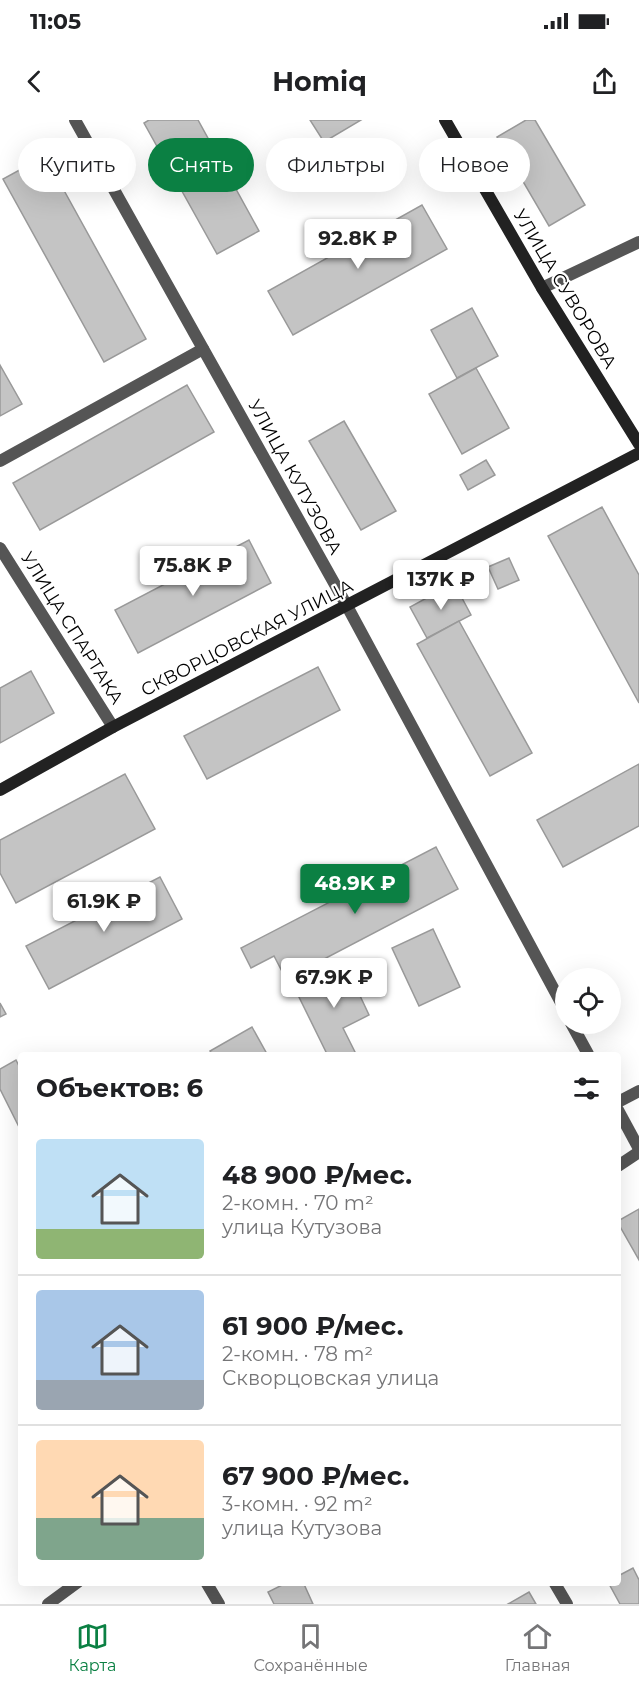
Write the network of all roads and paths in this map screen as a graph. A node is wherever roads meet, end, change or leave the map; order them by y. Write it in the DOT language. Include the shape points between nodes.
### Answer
graph roads {
  1 [pos="75,120"];
  2 [pos="445,120"];
  3 [pos="639,242"];
  4 [pos="542,288"];
  5 [pos="203,349"];
  6 [pos="639,444"];
  7 [pos="639,453"];
  8 [pos="0,461"];
  9 [pos="0,548"];
  10 [pos="347,606"];
  11 [pos="113,727"];
  12 [pos="0,790"];
  13 [pos="555,992"];
  14 [pos="577,1034"];
  15 [pos="587,1052"];
  16 [pos="639,1091"];
  17 [pos="621,1100"];
  18 [pos="621,1116"];
  19 [pos="639,1150"];
  20 [pos="621,1164"];
  21 [pos="73,1586"];
  22 [pos="208,1586"];
  23 [pos="556,1586"];
  24 [pos="48,1604"];
  25 [pos="219,1604"];
  26 [pos="567,1604"];
  1 -- 5 [label="street, УЛИЦА КУТУЗОВА"];
  2 -- 4 [label="street, УЛИЦА СУВОРОВА"];
  3 -- 4 [label="street"];
  4 -- 6 [label="street, УЛИЦА СУВОРОВА"];
  5 -- 8 [label="street"];
  5 -- 10 [label="street, УЛИЦА КУТУЗОВА"];
  7 -- 10 [label="street, СКВОРЦОВСКАЯ УЛИЦА"];
  9 -- 11 [label="street, УЛИЦА СПАРТАКА"];
  10 -- 11 [label="street, СКВОРЦОВСКАЯ УЛИЦА"];
  10 -- 13 [label="street, УЛИЦА КУТУЗОВА"];
  11 -- 12 [label="street, СКВОРЦОВСКАЯ УЛИЦА"];
  14 -- 15 [label="street"];
  16 -- 17 [label="street"];
  18 -- 19 [label="street"];
  19 -- 20 [label="street"];
  21 -- 24 [label="street"];
  22 -- 25 [label="street"];
  23 -- 26 [label="street"];
}
